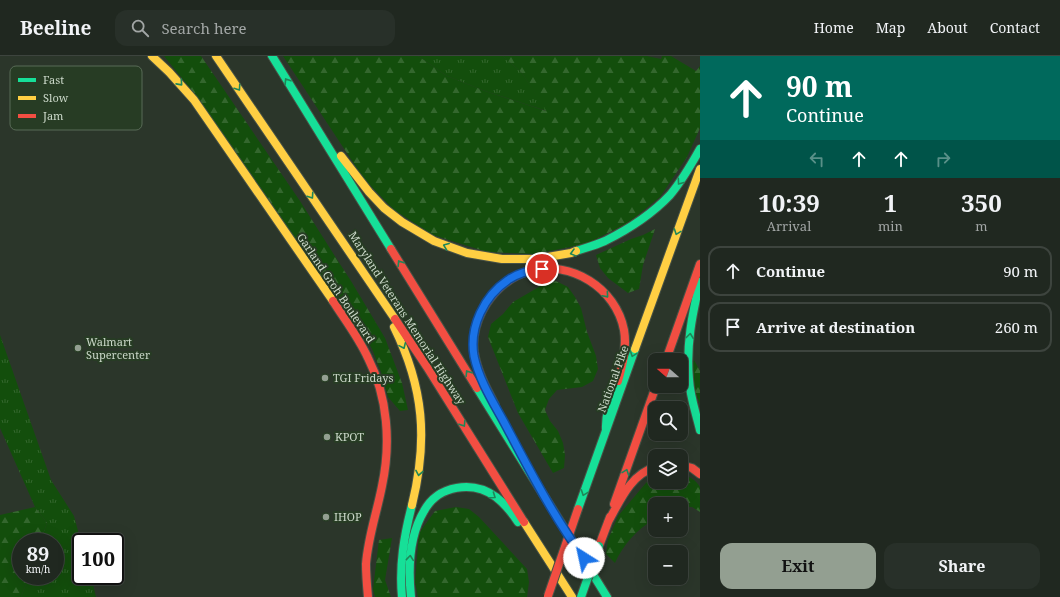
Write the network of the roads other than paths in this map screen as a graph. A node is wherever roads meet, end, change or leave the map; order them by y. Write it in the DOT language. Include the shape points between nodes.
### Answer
graph roads {
  1 [pos="152,56"];
  2 [pos="216,56"];
  3 [pos="272,56"];
  4 [pos="300,101"];
  5 [pos="700,149"];
  6 [pos="700,169"];
  7 [pos="357,263"];
  8 [pos="700,264"];
  9 [pos="700,282"];
  10 [pos="668,353"];
  11 [pos="654,393"];
  12 [pos="606,430"];
  13 [pos="700,430"];
  14 [pos="688,467"];
  15 [pos="648,470"];
  16 [pos="700,474"];
  17 [pos="534,479"];
  18 [pos="608,522"];
  19 [pos="575,546"];
  20 [pos="567,589"];
  21 [pos="547,596"];
  22 [pos="368,597"];
  23 [pos="402,597"];
  24 [pos="411,597"];
  25 [pos="572,597"];
  26 [pos="581,597"];
  27 [pos="607,597"];
  28 [pos="612,597"];
  1 -- 22 [label="main road, Garland Groh Boulevard, one-way" via="194,100 221,137 356,335 369,359 384,408 386,462 369,540 366,576"];
  2 -- 7 [label="main road, Maryland Veterans Memorial Highway, one-way"];
  4 -- 3 [label="main road, Maryland Veterans Memorial Highway, one-way"];
  5 -- 4 [label="main road, one-way" via="690,168 665,200 615,237 577,252 549,258 486,258 440,244 417,232 386,210 357,178"];
  17 -- 4 [label="main road, Maryland Veterans Memorial Highway, one-way"];
  6 -- 12 [label="main road, National Pike, one-way"];
  7 -- 20 [label="main road, Maryland Veterans Memorial Highway, one-way" via="427,367"];
  7 -- 23 [label="main road, one-way" via="406,353 419,406 420,466 400,561"];
  8 -- 10 [label="main road"];
  13 -- 9 [label="main road, one-way" via="691,393 688,364 692,318"];
  18 -- 11 [label="main road, one-way"];
  17 -- 12 [label="main road, one-way" via="483,382 474,356 474,334 480,314 495,291 508,280 534,270 566,270 594,284 605,292 613,303 622,322 625,342 621,372 605,419"];
  12 -- 21 [label="main road, National Pike, one-way, bridge"];
  14 -- 16 [label="main road"];
  15 -- 18 [label="main road" via="628,489"];
  17 -- 19 [label="main road, Maryland Veterans Memorial Highway"];
  18 -- 26 [label="main road, bridge"];
  19 -- 27 [label="main road, Maryland Veterans Memorial Highway"];
  19 -- 28 [label="main road"];
  24 -- 20 [label="main road, one-way" via="409,562 418,524 425,509 441,492 462,486 482,489 502,502"];
  20 -- 25 [label="main road, Maryland Veterans Memorial Highway"];
}
